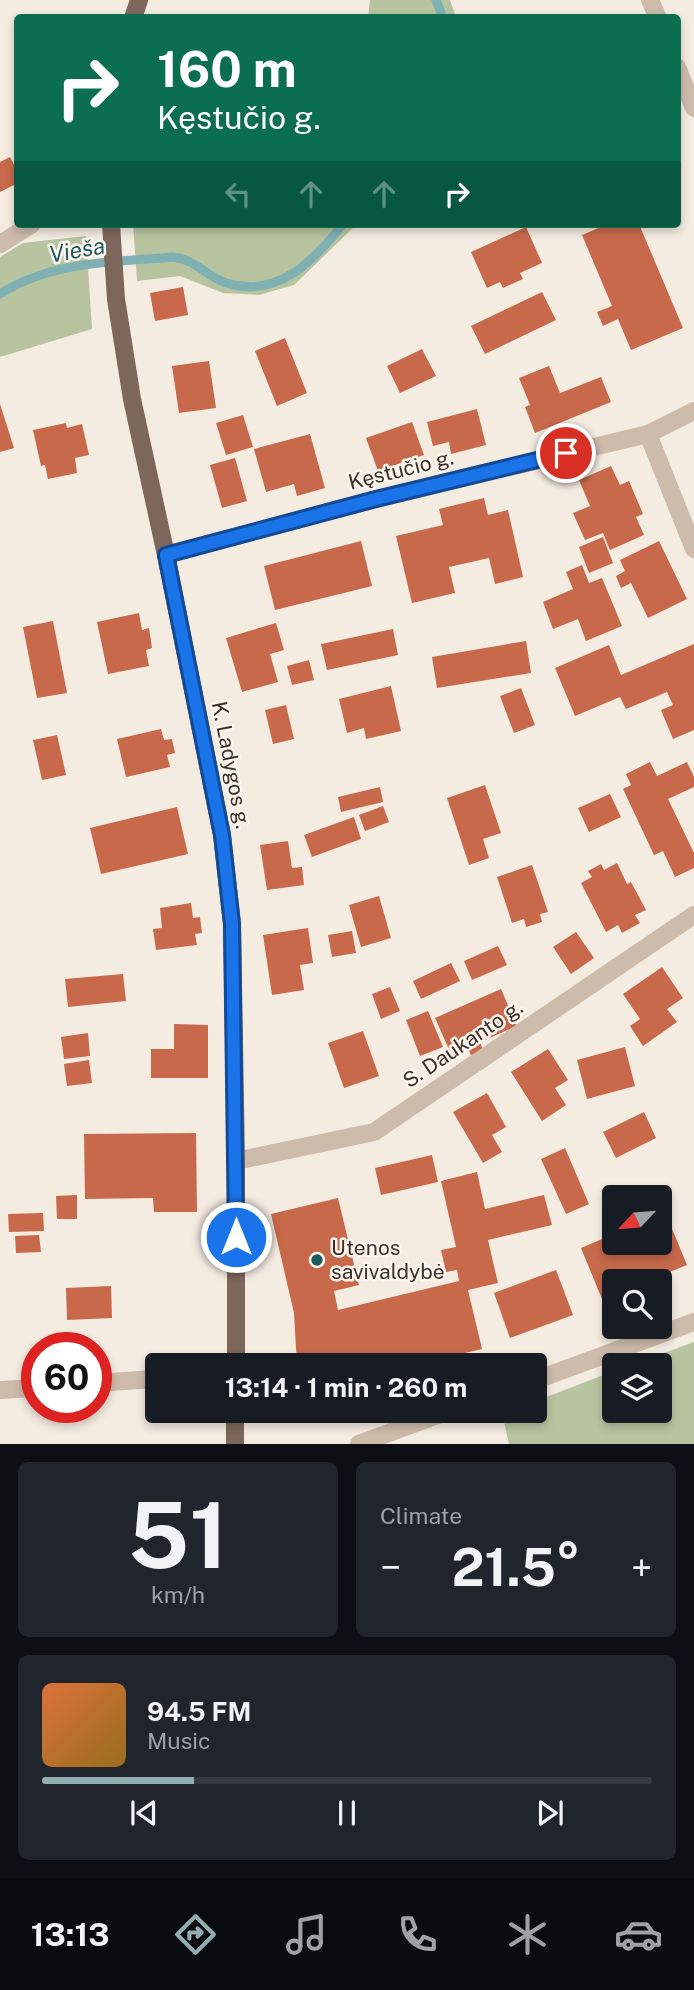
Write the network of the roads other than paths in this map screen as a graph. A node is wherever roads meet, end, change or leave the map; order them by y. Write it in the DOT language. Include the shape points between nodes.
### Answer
graph roads {
  1 [pos="681,77"];
  2 [pos="694,108"];
  3 [pos="26,228"];
  4 [pos="111,228"];
  5 [pos="0,244"];
  6 [pos="694,411"];
  7 [pos="648,434"];
  8 [pos="694,549"];
  9 [pos="166,555"];
  10 [pos="694,915"];
  11 [pos="236,1161"];
  12 [pos="694,1322"];
  13 [pos="236,1353"];
  14 [pos="547,1376"];
  15 [pos="145,1380"];
  16 [pos="112,1382"];
  17 [pos="21,1389"];
  18 [pos="0,1390"];
  19 [pos="235,1423"];
  20 [pos="416,1423"];
  21 [pos="235,1444"];
  22 [pos="359,1444"];
  1 -- 2 [label="street"];
  3 -- 5 [label="street"];
  4 -- 9 [label="main road, K. Ladygos g." via="116,299 132,399"];
  6 -- 7 [label="street, Kęstučio g."];
  7 -- 8 [label="street"];
  7 -- 9 [label="street, Kęstučio g."];
  9 -- 11 [label="main road, K. Ladygos g." via="222,835 232,924"];
  10 -- 11 [label="street, S. Daukanto g." via="374,1132"];
  11 -- 13 [label="main road, K. Ladygos g."];
  12 -- 14 [label="street"];
  15 -- 16 [label="street"];
  17 -- 18 [label="street"];
  19 -- 21 [label="main road"];
  20 -- 22 [label="street"];
}
